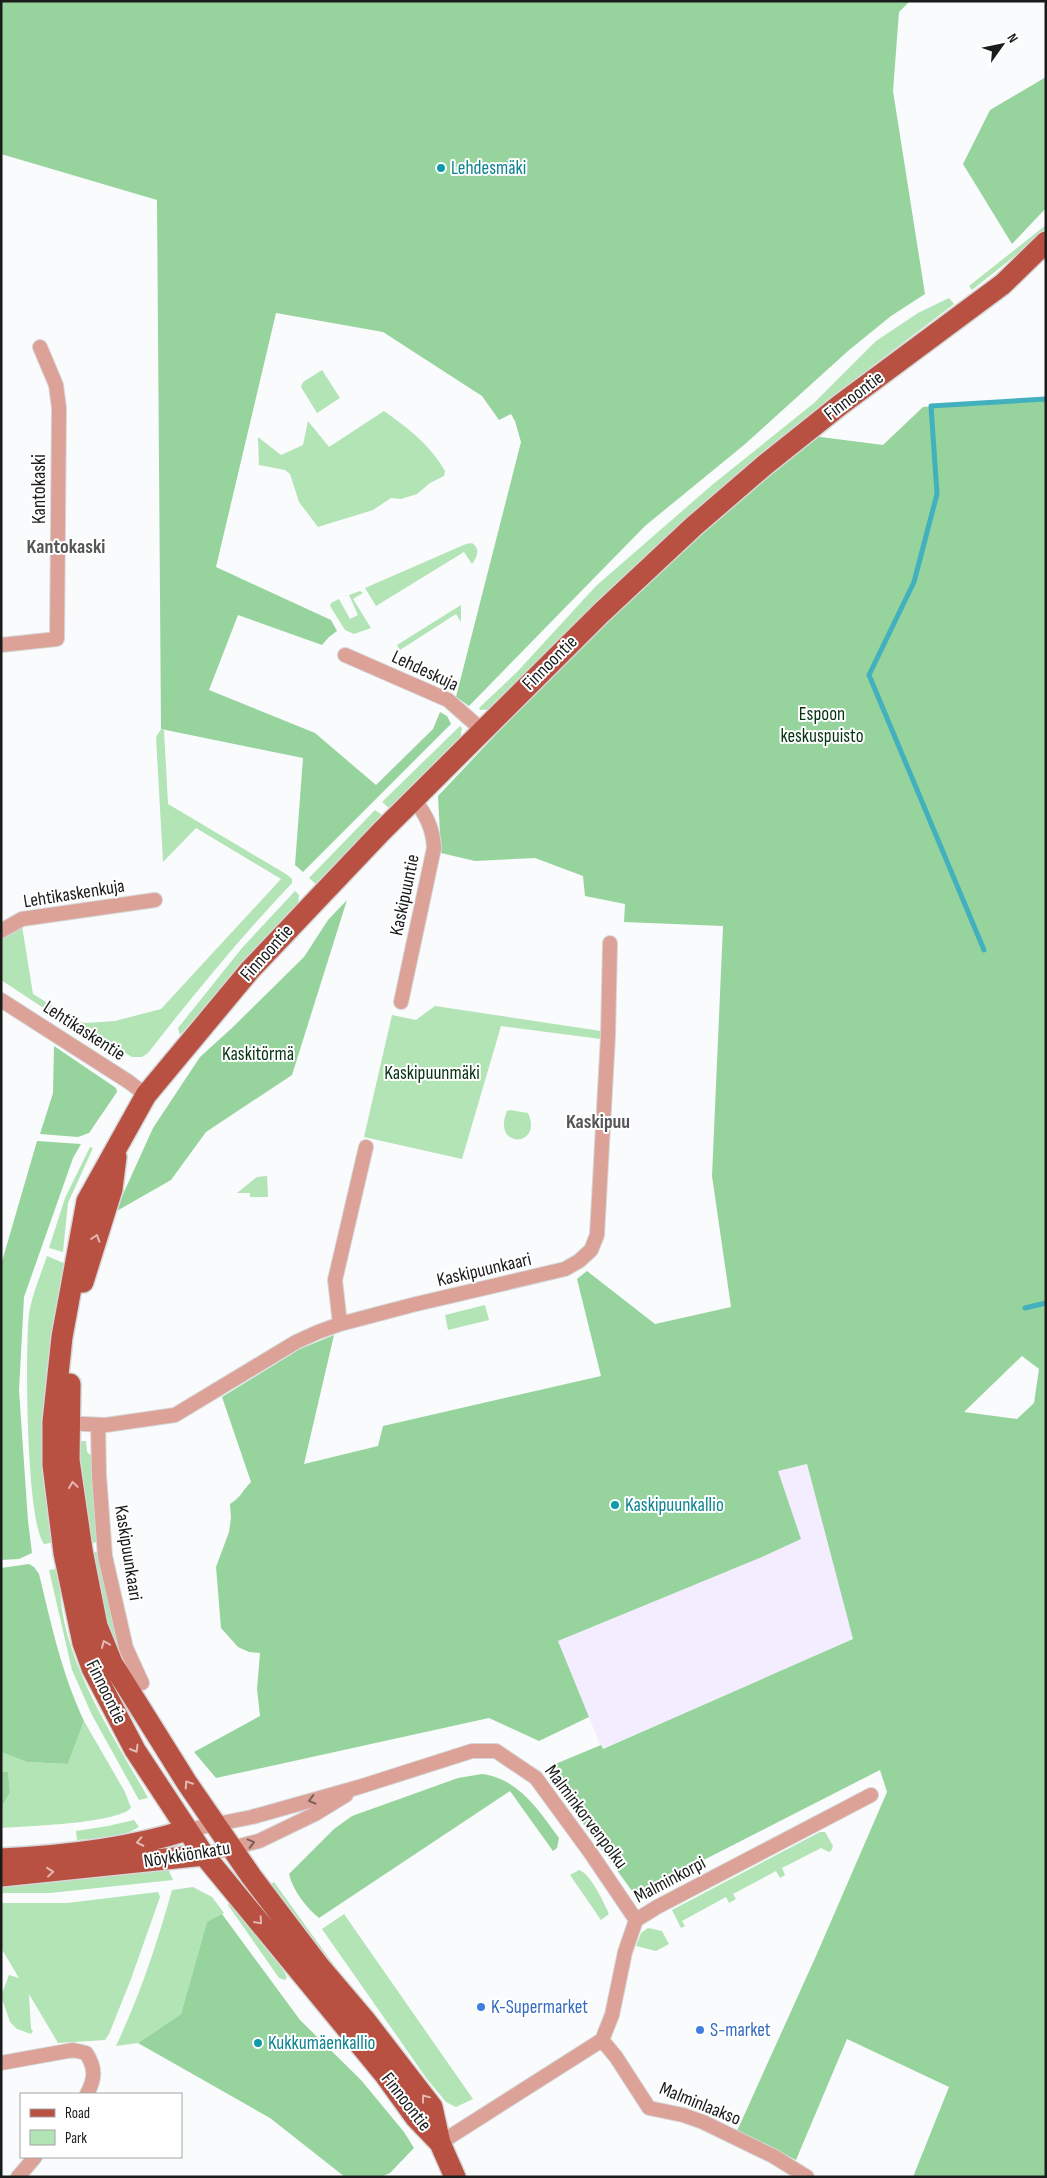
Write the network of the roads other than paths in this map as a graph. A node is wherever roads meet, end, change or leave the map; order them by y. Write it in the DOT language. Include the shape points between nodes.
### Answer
graph roads {
  1 [pos="1046,242"];
  2 [pos="40,347"];
  3 [pos="1,645"];
  4 [pos="344,655"];
  5 [pos="482,730"];
  6 [pos="414,799"];
  7 [pos="155,900"];
  8 [pos="1,930"];
  9 [pos="610,943"];
  10 [pos="1,1000"];
  11 [pos="401,1002"];
  12 [pos="146,1095"];
  13 [pos="366,1147"];
  14 [pos="340,1324"];
  15 [pos="61,1423"];
  16 [pos="98,1425"];
  17 [pos="142,1683"];
  18 [pos="519,1765"];
  19 [pos="359,1787"];
  20 [pos="871,1795"];
  21 [pos="215,1824"];
  22 [pos="187,1830"];
  23 [pos="232,1848"];
  24 [pos="204,1856"];
  25 [pos="1,1858"];
  26 [pos="1,1876"];
  27 [pos="636,1920"];
  28 [pos="602,2040"];
  29 [pos="1,2063"];
  30 [pos="87,2093"];
  31 [pos="440,2143"];
  32 [pos="34,2158"];
  33 [pos="18,2177"];
  34 [pos="455,2177"];
  35 [pos="807,2177"];
  1 -- 5 [label="main road, Finnoontie" via="1003,284 840,405 694,526"];
  2 -- 3 [label="street, Kantokaski" via="56,385 59,408 57,639"];
  4 -- 5 [label="street, Lehdeskuja" via="448,700"];
  5 -- 6 [label="main road, Finnoontie"];
  6 -- 11 [label="street, Kaskipuuntie" via="427,816 434,833 434,848"];
  6 -- 12 [label="main road, Finnoontie" via="250,970"];
  7 -- 8 [label="street, Lehtikaskenkuja" via="31,917"];
  9 -- 14 [label="street, Kaskipuunkaari" via="601,1174 597,1235 591,1250 580,1261 557,1272"];
  10 -- 12 [label="street, Lehtikaskentie"];
  12 -- 15 [label="main road, Finnoontie" via="87,1201 62,1337"];
  13 -- 14 [label="street" via="335,1280"];
  14 -- 16 [label="street, Kaskipuunkaari" via="296,1342 175,1415"];
  15 -- 16 [label="street, Kaskipuunkaari"];
  21 -- 15 [label="main road, Finnoontie, one-way" via="112,1663 97,1626"];
  15 -- 22 [label="main road, Finnoontie, one-way" via="53,1465 64,1553 82,1643 135,1750"];
  16 -- 17 [label="street, Kaskipuunkaari" via="103,1545 126,1648"];
  18 -- 19 [label="street, Nöykkiönkatu" via="496,1751 472,1751"];
  18 -- 27 [label="street, Malminkorvenpolku" via="536,1778 549,1795"];
  19 -- 21 [label="street, Nöykkiönkatu, one-way"];
  23 -- 19 [label="street, Nöykkiönkatu, one-way" via="259,1841 316,1814"];
  20 -- 27 [label="street, Malminkorpi"];
  21 -- 22 [label="street, Nöykkiönkatu"];
  21 -- 23 [label="main road, Finnoontie"];
  22 -- 24 [label="main road, Finnoontie"];
  22 -- 25 [label="main road, Nöykkiönkatu, one-way" via="120,1846 26,1858"];
  23 -- 24 [label="street, Nöykkiönkatu"];
  31 -- 23 [label="main road, Finnoontie, one-way" via="432,2107 320,1967"];
  26 -- 24 [label="main road, Nöykkiönkatu, one-way"];
  24 -- 31 [label="main road, Finnoontie, one-way" via="385,2075 416,2118"];
  27 -- 28 [label="street, Malminkorpi" via="625,1952 612,2015"];
  28 -- 31 [label="street"];
  28 -- 35 [label="street, Malminlaakso" via="649,2108 703,2122 773,2156"];
  29 -- 30 [label="street" via="73,2050 86,2053 95,2077"];
  31 -- 34 [label="main road, Finnoontie"];
  32 -- 33 [label="street"];
}
